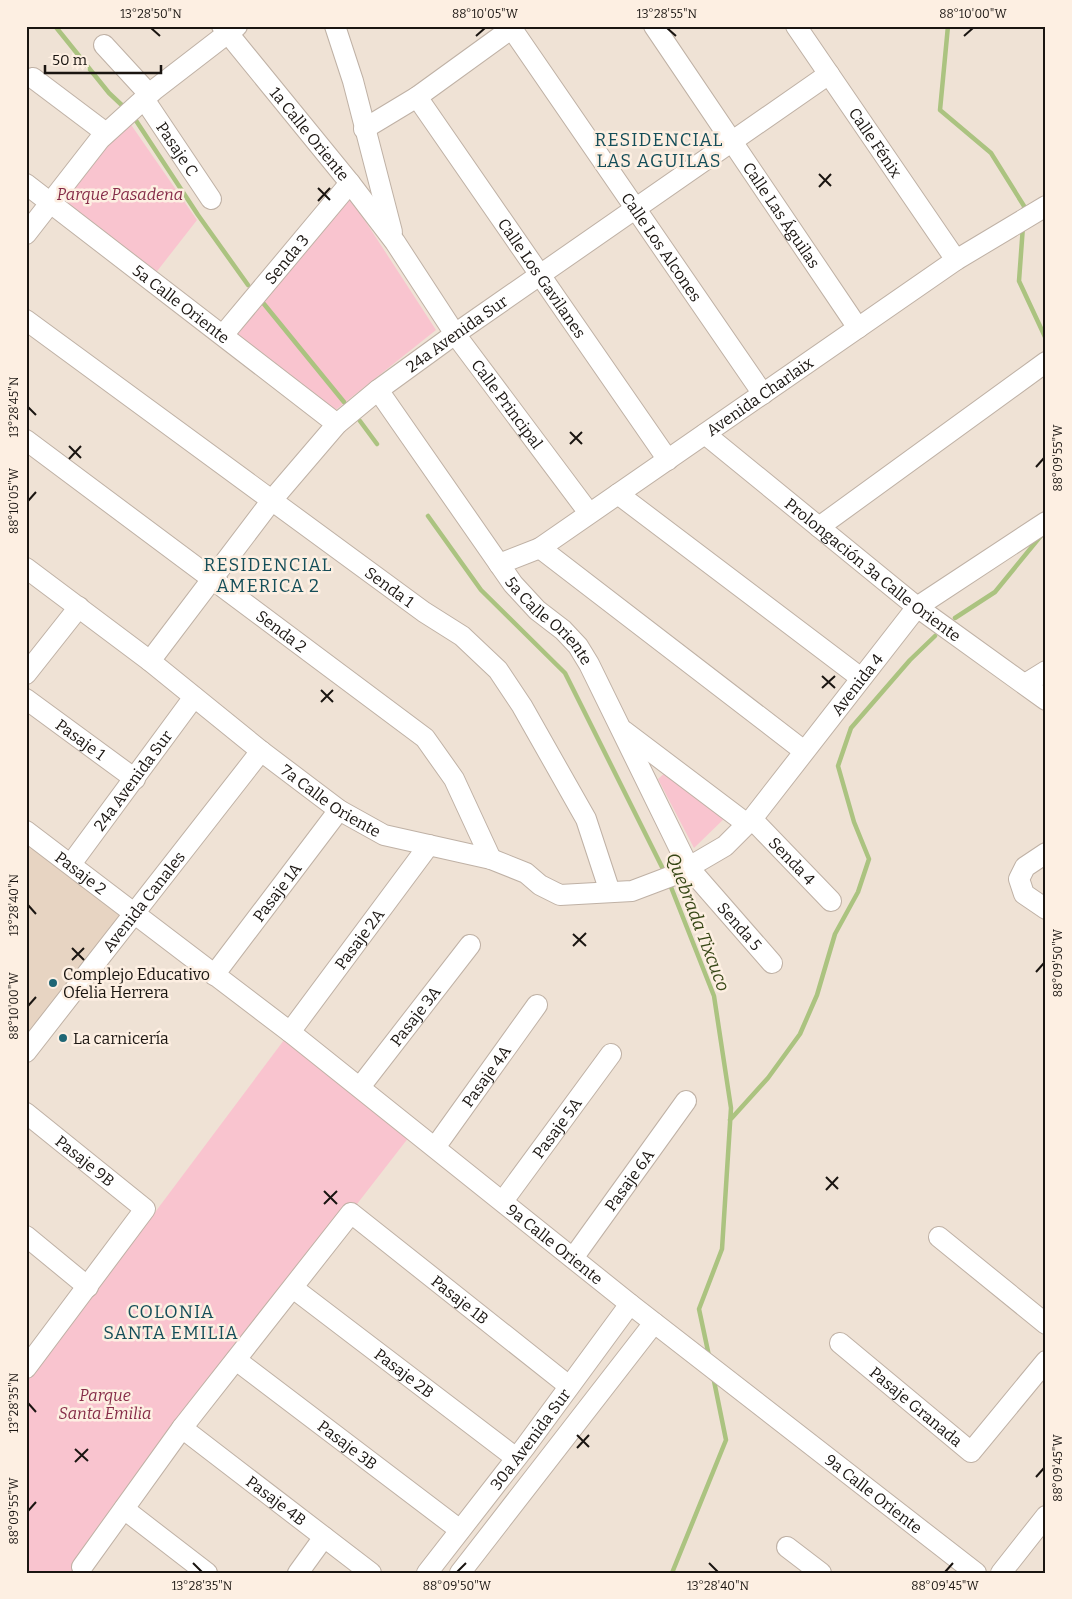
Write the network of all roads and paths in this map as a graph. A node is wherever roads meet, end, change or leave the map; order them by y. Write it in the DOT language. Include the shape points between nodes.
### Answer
graph roads {
  1 [pos="335,26"];
  2 [pos="654,26"];
  3 [pos="796,26"];
  4 [pos="512,27"];
  5 [pos="229,29"];
  6 [pos="104,45"];
  7 [pos="829,74"];
  8 [pos="33,78"];
  9 [pos="417,97"];
  10 [pos="139,103"];
  11 [pos="364,129"];
  12 [pos="106,133"];
  13 [pos="732,142"];
  14 [pos="350,182"];
  15 [pos="26,184"];
  16 [pos="211,199"];
  17 [pos="51,203"];
  18 [pos="636,210"];
  19 [pos="1031,215"];
  20 [pos="26,234"];
  21 [pos="395,242"];
  22 [pos="956,260"];
  23 [pos="540,276"];
  24 [pos="26,320"];
  25 [pos="858,328"];
  26 [pos="455,334"];
  27 [pos="223,335"];
  28 [pos="1046,362"];
  29 [pos="378,390"];
  30 [pos="762,394"];
  31 [pos="337,424"];
  32 [pos="705,434"];
  33 [pos="26,440"];
  34 [pos="668,460"];
  35 [pos="618,494"];
  36 [pos="272,500"];
  37 [pos="589,513"];
  38 [pos="1044,522"];
  39 [pos="819,527"];
  40 [pos="540,548"];
  41 [pos="499,564"];
  42 [pos="26,568"];
  43 [pos="213,579"];
  44 [pos="79,607"];
  45 [pos="917,607"];
  46 [pos="150,662"];
  47 [pos="1046,671"];
  48 [pos="26,674"];
  49 [pos="857,684"];
  50 [pos="1025,684"];
  51 [pos="194,697"];
  52 [pos="26,699"];
  53 [pos="1046,700"];
  54 [pos="620,728"];
  55 [pos="260,751"];
  56 [pos="804,751"];
  57 [pos="134,779"];
  58 [pos="339,810"];
  59 [pos="749,821"];
  60 [pos="26,831"];
  61 [pos="428,845"];
  62 [pos="1046,853"];
  63 [pos="491,859"];
  64 [pos="71,864"];
  65 [pos="675,874"];
  66 [pos="610,892"];
  67 [pos="831,901"];
  68 [pos="1046,909"];
  69 [pos="134,914"];
  70 [pos="470,945"];
  71 [pos="772,963"];
  72 [pos="214,975"];
  73 [pos="537,1005"];
  74 [pos="290,1032"];
  75 [pos="26,1052"];
  76 [pos="611,1054"];
  77 [pos="360,1087"];
  78 [pos="686,1102"];
  79 [pos="26,1113"];
  80 [pos="436,1146"];
  81 [pos="503,1201"];
  82 [pos="26,1236"];
  83 [pos="939,1237"];
  84 [pos="573,1258"];
  85 [pos="88,1287"];
  86 [pos="293,1288"];
  87 [pos="630,1304"];
  88 [pos="654,1323"];
  89 [pos="1046,1324"];
  90 [pos="840,1343"];
  91 [pos="236,1360"];
  92 [pos="1046,1361"];
  93 [pos="26,1368"];
  94 [pos="570,1386"];
  95 [pos="182,1428"];
  96 [pos="516,1458"];
  97 [pos="499,1480"];
  98 [pos="518,1496"];
  99 [pos="124,1509"];
  100 [pos="1046,1516"];
  101 [pos="460,1530"];
  102 [pos="324,1537"];
  103 [pos="787,1547"];
  104 [pos="82,1567"];
  105 [pos="203,1572"];
  106 [pos="298,1573"];
  107 [pos="371,1573"];
  108 [pos="427,1573"];
  109 [pos="460,1573"];
  110 [pos="822,1573"];
  111 [pos="976,1573"];
  112 [pos="1001,1573"];
  1 -- 11 [label="street"];
  2 -- 13 [label="street, Calle Las Águilas"];
  3 -- 7 [label="street, Calle Fénix"];
  4 -- 9 [label="street"];
  4 -- 18 [label="street, Calle Los Alcones"];
  5 -- 10 [label="street"];
  5 -- 14 [label="street, 1a Calle Oriente"];
  6 -- 10 [label="street, Pasaje C"];
  7 -- 13 [label="street, 24a Avenida Sur"];
  7 -- 22 [label="street, Calle Fénix"];
  8 -- 12 [label="street"];
  9 -- 11 [label="street"];
  9 -- 23 [label="street, Calle Los Gavilanes"];
  10 -- 12 [label="street"];
  10 -- 16 [label="street, Pasaje C"];
  11 -- 21 [label="street"];
  12 -- 17 [label="street"];
  13 -- 18 [label="street, 24a Avenida Sur"];
  13 -- 25 [label="street, Calle Las Águilas"];
  14 -- 21 [label="street, 1a Calle Oriente"];
  14 -- 27 [label="street, Senda 3"];
  15 -- 17 [label="street, 5a Calle Oriente"];
  17 -- 20 [label="street"];
  17 -- 27 [label="street, 5a Calle Oriente"];
  18 -- 23 [label="street, 24a Avenida Sur"];
  18 -- 30 [label="street, Calle Los Alcones"];
  19 -- 22 [label="street, Avenida Charlaix"];
  21 -- 26 [label="street, Calle Principal"];
  22 -- 25 [label="street, Avenida Charlaix"];
  23 -- 26 [label="street, 24a Avenida Sur"];
  23 -- 34 [label="street, Calle Los Gavilanes"];
  24 -- 36 [label="street, Senda 1"];
  25 -- 30 [label="street, Avenida Charlaix"];
  26 -- 29 [label="street, 24a Avenida Sur"];
  26 -- 37 [label="street, Calle Principal"];
  27 -- 31 [label="street, 5a Calle Oriente"];
  28 -- 39 [label="street"];
  29 -- 31 [label="street, 24a Avenida Sur"];
  29 -- 41 [label="street, 5a Calle Oriente"];
  30 -- 32 [label="street, Avenida Charlaix"];
  31 -- 36 [label="street, 24a Avenida Sur"];
  32 -- 34 [label="street, Avenida Charlaix"];
  32 -- 39 [label="street, Prolongación 3a Calle Oriente"];
  33 -- 43 [label="street, Senda 2"];
  34 -- 35 [label="street, Avenida Charlaix"];
  35 -- 37 [label="street, Avenida Charlaix"];
  35 -- 49 [label="street"];
  36 -- 43 [label="street, 24a Avenida Sur"];
  36 -- 66 [label="street, Senda 1" via="424,612 462,636 498,670 586,820"];
  37 -- 40 [label="street, Avenida Charlaix"];
  38 -- 45 [label="street, Avenida 4"];
  39 -- 45 [label="street, Prolongación 3a Calle Oriente"];
  40 -- 41 [label="street, Avenida Charlaix"];
  40 -- 56 [label="street"];
  41 -- 54 [label="street, 5a Calle Oriente" via="524,598 578,646"];
  42 -- 44 [label="street, 7a Calle Oriente"];
  43 -- 46 [label="street, 24a Avenida Sur"];
  43 -- 63 [label="street, Senda 2" via="426,738 454,779"];
  44 -- 46 [label="street, 7a Calle Oriente"];
  44 -- 48 [label="street"];
  45 -- 49 [label="street, Avenida 4"];
  45 -- 50 [label="street, Prolongación 3a Calle Oriente"];
  46 -- 51 [label="street, 7a Calle Oriente"];
  47 -- 50 [label="street"];
  49 -- 56 [label="street, Avenida 4"];
  50 -- 53 [label="street, Prolongación 3a Calle Oriente"];
  51 -- 55 [label="street, 7a Calle Oriente"];
  51 -- 57 [label="street, 24a Avenida Sur"];
  52 -- 57 [label="street, Pasaje 1"];
  54 -- 59 [label="street, Senda 4"];
  54 -- 65 [label="street, 5a Calle Oriente"];
  55 -- 58 [label="street, 7a Calle Oriente"];
  55 -- 69 [label="street, Avenida Canales"];
  56 -- 59 [label="street, Avenida 4"];
  57 -- 64 [label="street, 24a Avenida Sur"];
  58 -- 61 [label="street, 7a Calle Oriente" via="384,836"];
  58 -- 72 [label="street, Pasaje 1A"];
  59 -- 65 [label="street, Avenida 4" via="725,846"];
  59 -- 67 [label="street, Senda 4"];
  60 -- 64 [label="street, Pasaje 2"];
  61 -- 63 [label="street, 7a Calle Oriente"];
  61 -- 74 [label="street, Pasaje 2A"];
  62 -- 68 [label="street" via="1025,867 1019,879 1030,900"];
  63 -- 66 [label="street, 7a Calle Oriente" via="526,873 560,895"];
  64 -- 69 [label="street, Pasaje 2"];
  65 -- 66 [label="street, 7a Calle Oriente" via="632,891"];
  65 -- 71 [label="street, Senda 5"];
  69 -- 72 [label="street, 9a Calle Oriente"];
  69 -- 75 [label="street, Avenida Canales"];
  70 -- 77 [label="street, Pasaje 3A"];
  72 -- 74 [label="street, 9a Calle Oriente"];
  73 -- 80 [label="street, Pasaje 4A"];
  74 -- 77 [label="street, 9a Calle Oriente"];
  76 -- 81 [label="street, Pasaje 5A"];
  77 -- 80 [label="street, 9a Calle Oriente"];
  78 -- 84 [label="street, Pasaje 6A"];
  79 -- 85 [label="street, Pasaje 9B" via="145,1209"];
  80 -- 81 [label="street, 9a Calle Oriente"];
  81 -- 84 [label="street, 9a Calle Oriente"];
  82 -- 85 [label="street"];
  83 -- 89 [label="street"];
  84 -- 87 [label="street, 9a Calle Oriente"];
  85 -- 93 [label="street"];
  86 -- 91 [label="street"];
  86 -- 94 [label="street, Pasaje 1B" via="351,1213"];
  86 -- 96 [label="street, Pasaje 2B"];
  87 -- 88 [label="street, 9a Calle Oriente"];
  87 -- 94 [label="street, 30a Avenida Sur"];
  88 -- 98 [label="street, 30a Avenida Sur"];
  88 -- 111 [label="street, 9a Calle Oriente"];
  90 -- 92 [label="street, Pasaje Granada" via="971,1452"];
  91 -- 95 [label="street"];
  91 -- 101 [label="street, Pasaje 3B"];
  94 -- 96 [label="street, 30a Avenida Sur"];
  95 -- 99 [label="street"];
  95 -- 102 [label="street, Pasaje 4B"];
  96 -- 97 [label="street, 30a Avenida Sur"];
  97 -- 98 [label="street"];
  97 -- 101 [label="street, 30a Avenida Sur"];
  98 -- 109 [label="street, 30a Avenida Sur"];
  99 -- 104 [label="street"];
  99 -- 105 [label="street"];
  100 -- 112 [label="street"];
  101 -- 108 [label="street, 30a Avenida Sur"];
  102 -- 106 [label="street"];
  102 -- 107 [label="street, Pasaje 4B"];
  103 -- 110 [label="street"];
}
